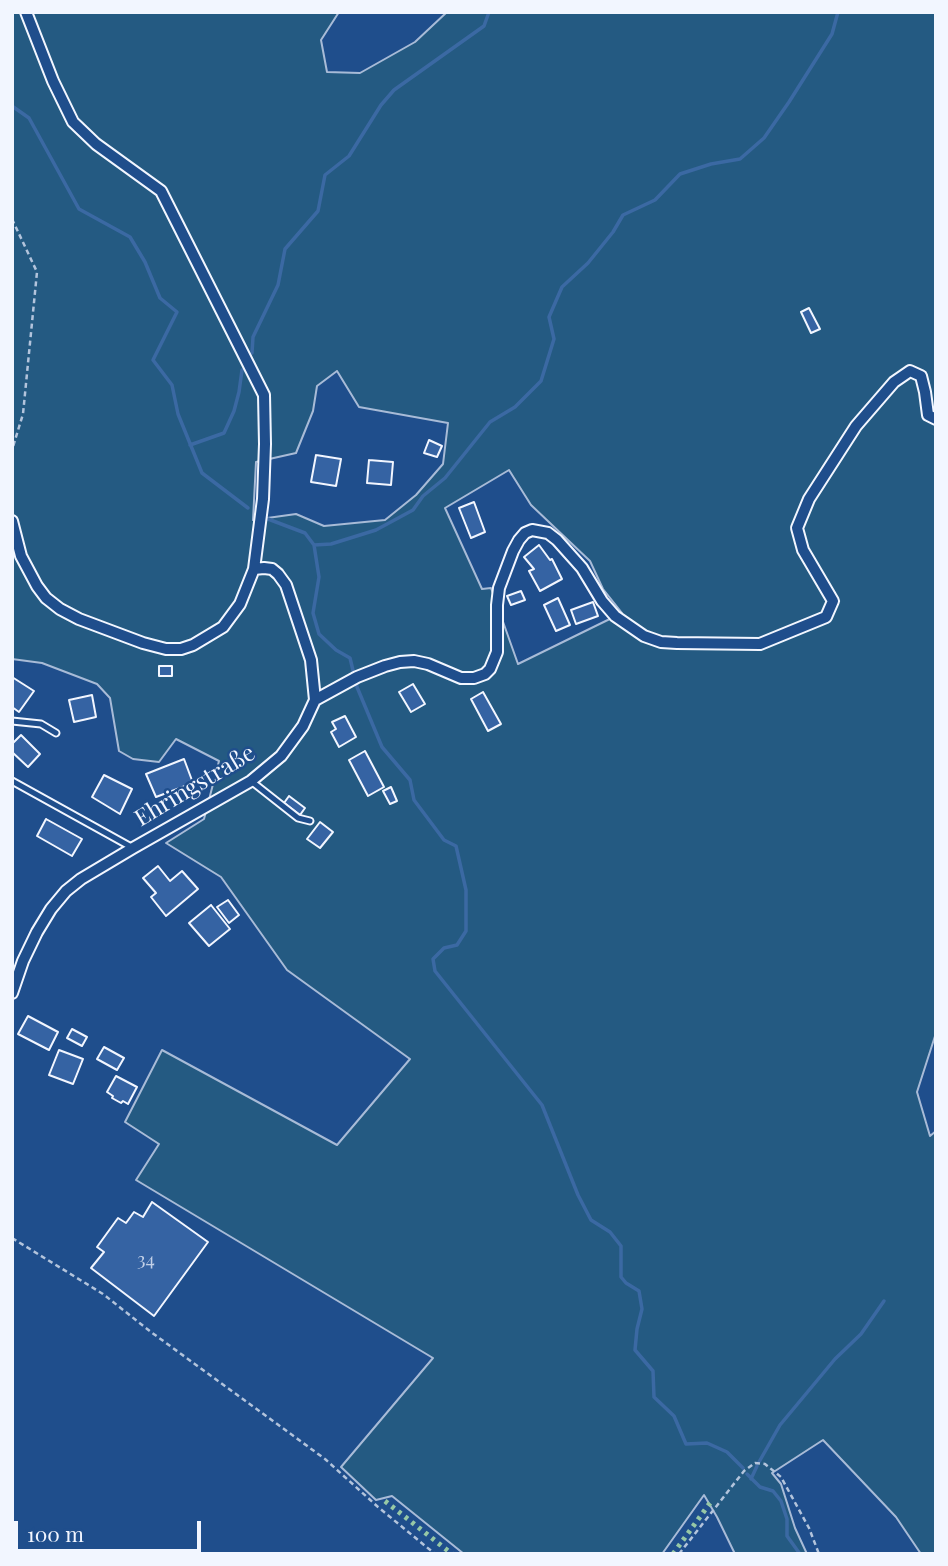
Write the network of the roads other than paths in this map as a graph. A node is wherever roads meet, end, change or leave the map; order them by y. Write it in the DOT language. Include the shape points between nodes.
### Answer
graph roads {
  1 [pos="26,12"];
  2 [pos="936,419"];
  3 [pos="12,521"];
  4 [pos="254,569"];
  5 [pos="315,699"];
  6 [pos="12,722"];
  7 [pos="56,733"];
  8 [pos="12,781"];
  9 [pos="251,781"];
  10 [pos="310,821"];
  11 [pos="133,848"];
  12 [pos="12,993"];
  1 -- 4 [label="street" via="73,122 161,191 264,395 263,499"];
  2 -- 5 [label="street" via="928,415 921,376 910,372 894,382 856,426 809,499 797,528 803,550 833,601 826,617 761,644 661,642 615,616 557,540 532,530 519,540 499,588 497,652 485,674 461,678 414,661 385,666"];
  3 -- 4 [label="street" via="21,556 37,586 60,610 166,649 193,645 223,627 240,604"];
  4 -- 5 [label="street" via="272,569 286,585 311,660"];
  5 -- 9 [label="street, Ehringstraße" via="294,741"];
  6 -- 7 [label="lane" via="41,723"];
  8 -- 11 [label="lane"];
  9 -- 10 [label="lane" via="298,818"];
  9 -- 11 [label="street, Ehringstraße"];
  11 -- 12 [label="street, Ehringstraße" via="66,891 32,942"];
}
